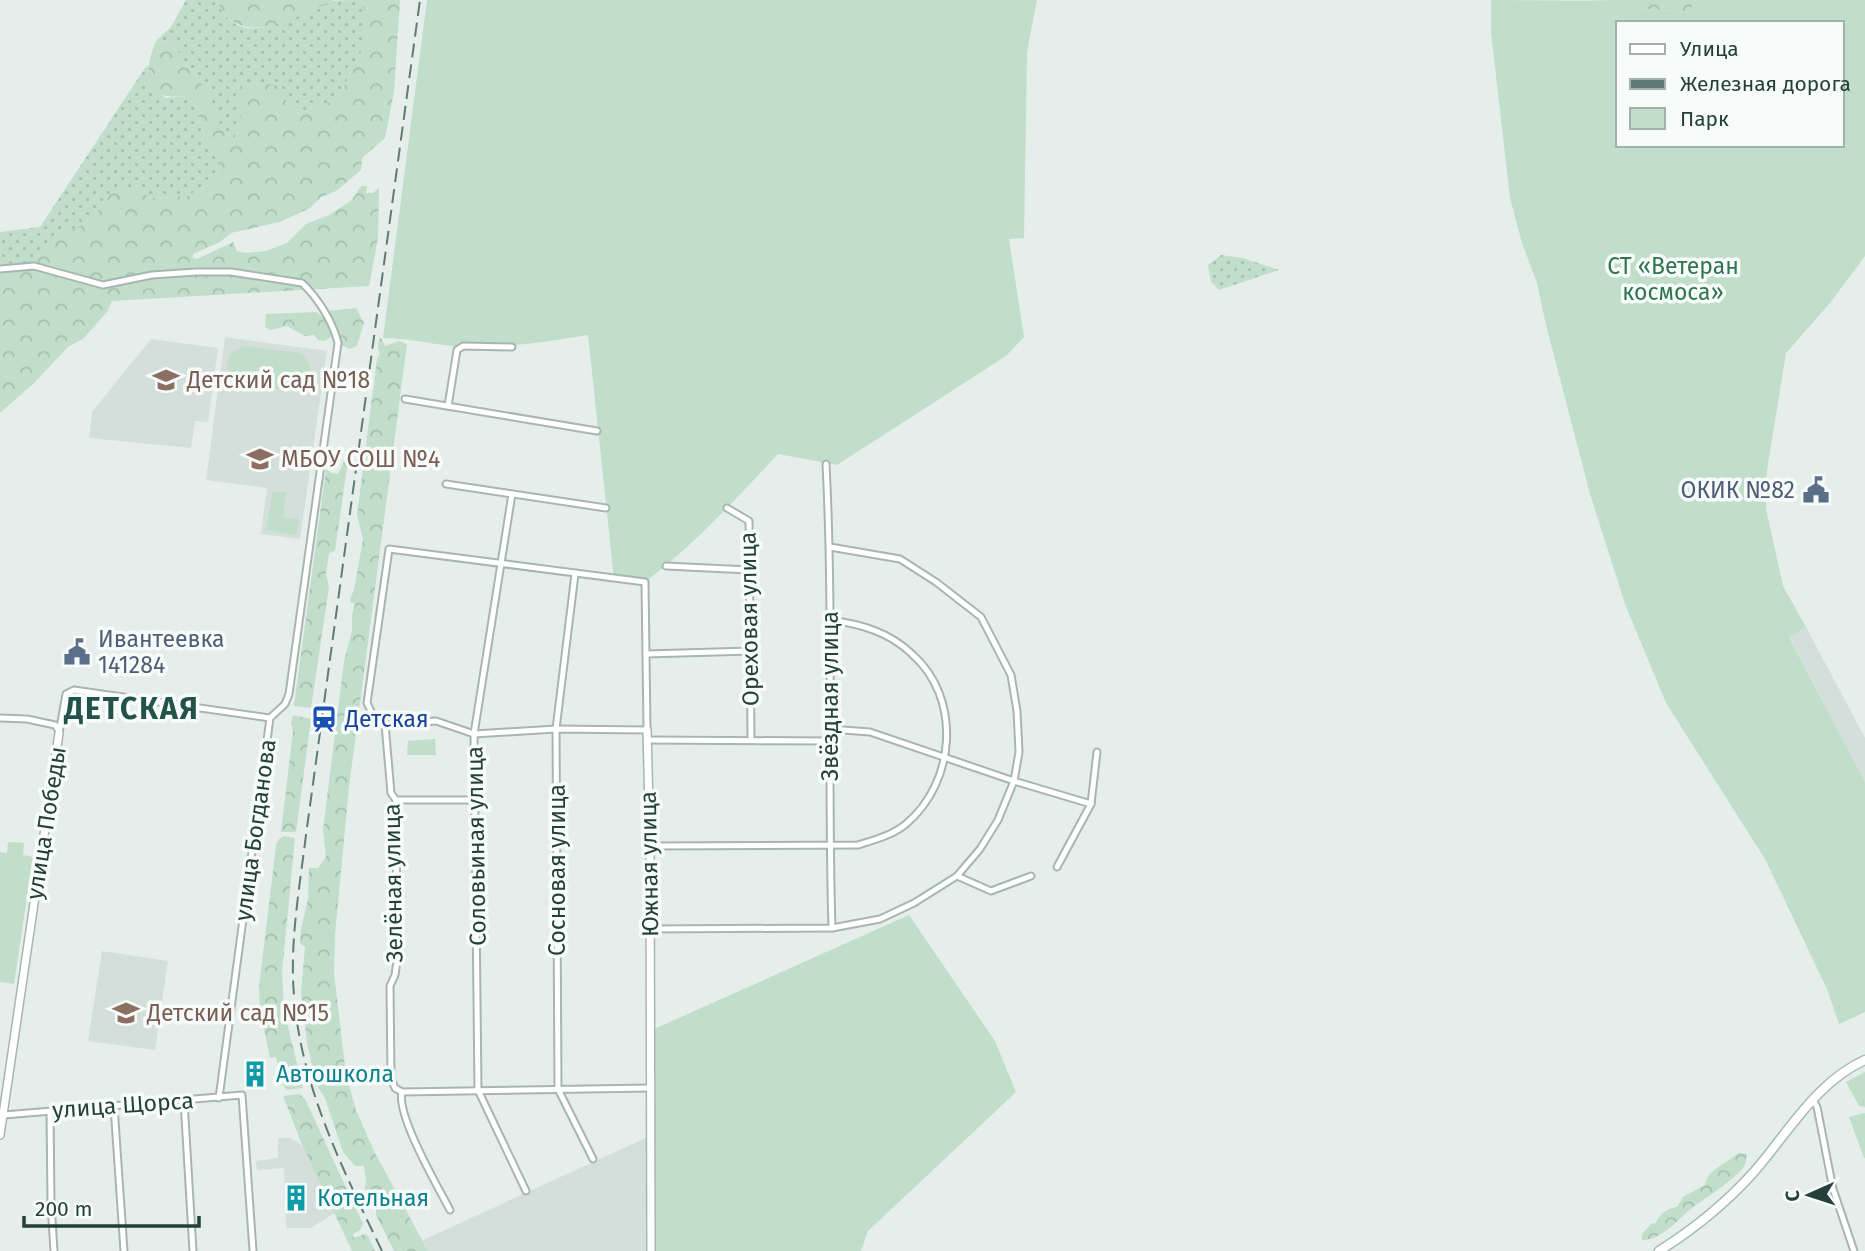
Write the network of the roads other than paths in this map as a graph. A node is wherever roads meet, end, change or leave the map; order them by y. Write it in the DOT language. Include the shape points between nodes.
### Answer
graph roads {
  1 [pos="0,269"];
  2 [pos="512,347"];
  3 [pos="405,399"];
  4 [pos="448,406"];
  5 [pos="597,431"];
  6 [pos="826,464"];
  7 [pos="446,484"];
  8 [pos="512,494"];
  9 [pos="606,508"];
  10 [pos="727,508"];
  11 [pos="830,547"];
  12 [pos="499,563"];
  13 [pos="666,566"];
  14 [pos="749,570"];
  15 [pos="575,574"];
  16 [pos="830,620"];
  17 [pos="751,651"];
  18 [pos="646,654"];
  19 [pos="0,718"];
  20 [pos="270,718"];
  21 [pos="385,724"];
  22 [pos="556,729"];
  23 [pos="830,729"];
  24 [pos="647,730"];
  25 [pos="59,733"];
  26 [pos="474,734"];
  27 [pos="648,740"];
  28 [pos="751,740"];
  29 [pos="831,741"];
  30 [pos="1097,752"];
  31 [pos="945,758"];
  32 [pos="1013,781"];
  33 [pos="396,800"];
  34 [pos="475,800"];
  35 [pos="1091,804"];
  36 [pos="830,844"];
  37 [pos="650,846"];
  38 [pos="1057,867"];
  39 [pos="957,876"];
  40 [pos="1031,876"];
  41 [pos="832,928"];
  42 [pos="650,929"];
  43 [pos="1865,1060"];
  44 [pos="650,1088"];
  45 [pos="558,1089"];
  46 [pos="478,1090"];
  47 [pos="402,1092"];
  48 [pos="219,1098"];
  49 [pos="184,1101"];
  50 [pos="1813,1101"];
  51 [pos="114,1106"];
  52 [pos="50,1111"];
  53 [pos="4,1115"];
  54 [pos="0,1135"];
  55 [pos="593,1158"];
  56 [pos="526,1191"];
  57 [pos="450,1210"];
  58 [pos="1673,1247"];
  59 [pos="1853,1250"];
  60 [pos="54,1251"];
  61 [pos="124,1251"];
  62 [pos="192,1251"];
  63 [pos="253,1251"];
  64 [pos="651,1251"];
  65 [pos="1659,1251"];
  66 [pos="1845,1251"];
  1 -- 20 [label="street, улица Богданова" via="34,266 103,285 197,272 231,272 302,283 335,331 338,344 289,694"];
  2 -- 4 [label="street" via="463,346 457,351"];
  3 -- 4 [label="street"];
  4 -- 5 [label="street"];
  6 -- 11 [label="street, Звёздная улица"];
  7 -- 8 [label="street"];
  8 -- 9 [label="street"];
  8 -- 12 [label="street, Соловьиная улица"];
  10 -- 14 [label="street, Ореховая улица" via="749,522"];
  11 -- 16 [label="street, Звёздная улица"];
  11 -- 32 [label="street" via="900,559 981,617 1011,675 1019,752"];
  12 -- 15 [label="street"];
  12 -- 21 [label="street, Зелёная улица" via="388,549 367,703 375,720"];
  12 -- 26 [label="street, Соловьиная улица"];
  13 -- 14 [label="street"];
  14 -- 17 [label="street, Ореховая улица"];
  15 -- 18 [label="street, Южная улица" via="645,582"];
  15 -- 22 [label="street, Сосновая улица"];
  16 -- 23 [label="street, Звёздная улица"];
  16 -- 31 [label="street" via="887,635 929,672 948,729"];
  17 -- 18 [label="street"];
  17 -- 28 [label="street, Ореховая улица"];
  18 -- 24 [label="street, Южная улица"];
  19 -- 25 [label="street" via="55,724"];
  20 -- 25 [label="street, улица Победы" via="74,690 66,694"];
  20 -- 48 [label="street, улица Богданова"];
  21 -- 26 [label="street" via="436,721"];
  21 -- 33 [label="street, Зелёная улица" via="391,793"];
  22 -- 24 [label="street"];
  22 -- 26 [label="street"];
  22 -- 45 [label="street, Сосновая улица"];
  23 -- 29 [label="street, Звёздная улица"];
  23 -- 31 [label="street" via="870,732"];
  24 -- 27 [label="street, Южная улица"];
  25 -- 53 [label="street, улица Победы"];
  26 -- 34 [label="street, Соловьиная улица"];
  27 -- 28 [label="street"];
  27 -- 37 [label="street, Южная улица"];
  28 -- 29 [label="street"];
  29 -- 36 [label="street, Звёздная улица"];
  30 -- 35 [label="street"];
  31 -- 32 [label="street"];
  31 -- 36 [label="street" via="937,784 904,826 858,845"];
  32 -- 35 [label="street"];
  32 -- 39 [label="street" via="998,820"];
  33 -- 34 [label="street"];
  33 -- 47 [label="street, Зелёная улица" via="397,961 390,986 391,1078"];
  34 -- 46 [label="street, Соловьиная улица"];
  35 -- 38 [label="street"];
  36 -- 37 [label="street"];
  36 -- 41 [label="street, Звёздная улица"];
  37 -- 42 [label="street, Южная улица"];
  39 -- 40 [label="street" via="991,891"];
  39 -- 41 [label="street" via="880,919"];
  41 -- 42 [label="street"];
  42 -- 44 [label="street, Южная улица"];
  43 -- 50 [label="main road" via="1841,1073"];
  44 -- 45 [label="street"];
  44 -- 64 [label="street, Южная улица"];
  45 -- 46 [label="street"];
  45 -- 55 [label="street, Сосновая улица"];
  46 -- 47 [label="street"];
  46 -- 56 [label="street, Соловьиная улица"];
  47 -- 57 [label="street, Зелёная улица" via="406,1121"];
  48 -- 49 [label="street, улица Щорса"];
  48 -- 63 [label="street, улица Щорса" via="242,1095"];
  49 -- 51 [label="street, улица Щорса"];
  49 -- 62 [label="street"];
  50 -- 58 [label="main road" via="1739,1188"];
  50 -- 59 [label="street" via="1833,1189"];
  51 -- 52 [label="street, улица Щорса"];
  51 -- 61 [label="street"];
  52 -- 53 [label="street, улица Щорса"];
  52 -- 60 [label="street"];
  53 -- 54 [label="street, улица Победы"];
  58 -- 65 [label="main road"];
  59 -- 66 [label="street"];
}
